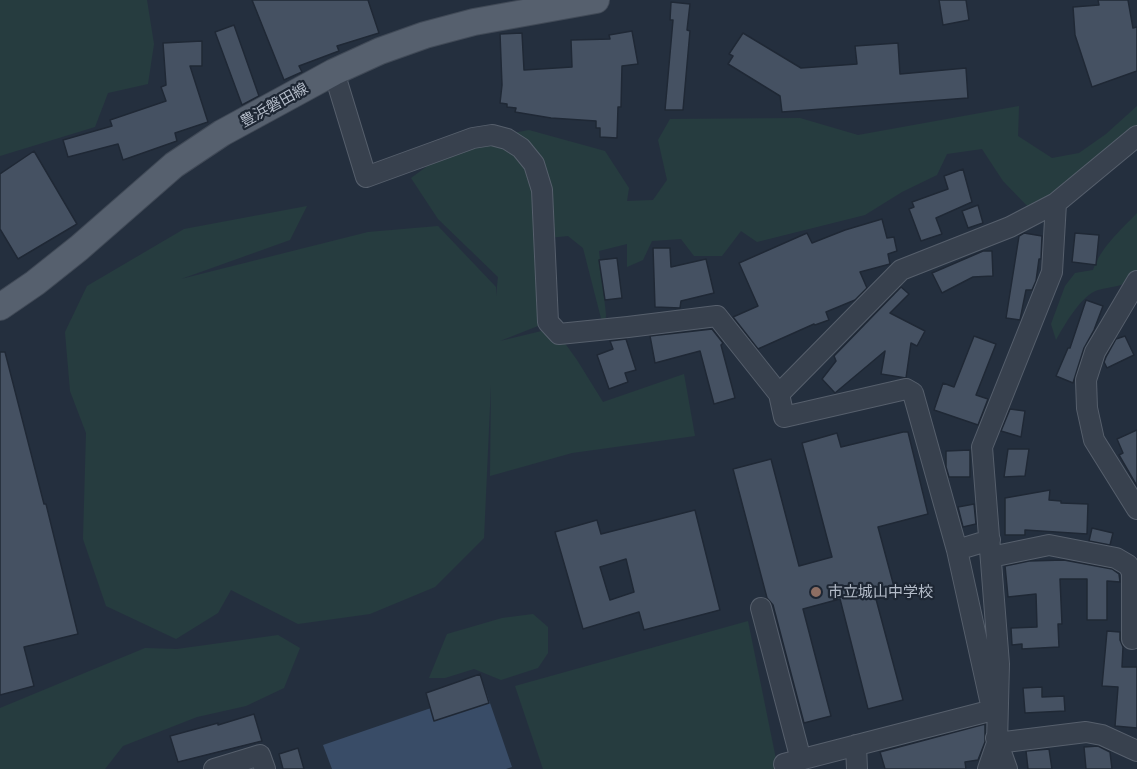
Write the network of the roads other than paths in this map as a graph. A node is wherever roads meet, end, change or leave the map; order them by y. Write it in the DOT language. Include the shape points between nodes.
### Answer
graph roads {
  1 [pos="596,0"];
  2 [pos="334,72"];
  3 [pos="1137,136"];
  4 [pos="1056,203"];
  5 [pos="1137,280"];
  6 [pos="0,307"];
  7 [pos="779,394"];
  8 [pos="1137,509"];
  9 [pos="991,548"];
  10 [pos="957,550"];
  11 [pos="761,608"];
  12 [pos="1132,639"];
  13 [pos="993,710"];
  14 [pos="997,742"];
  15 [pos="856,746"];
  16 [pos="1137,751"];
  17 [pos="214,769"];
  18 [pos="265,769"];
  19 [pos="857,769"];
  20 [pos="988,769"];
  21 [pos="1007,769"];
  1 -- 2 [label="main road, 豊浜磐田線" via="425,34"];
  2 -- 6 [label="main road, 豊浜磐田線" via="222,133 174,165 79,248"];
  2 -- 7 [label="street" via="366,177 473,138 492,135 507,139 534,164 542,190 548,322 560,334 717,315"];
  3 -- 4 [label="street"];
  4 -- 7 [label="street" via="1010,227 901,270"];
  4 -- 9 [label="street" via="1052,272 981,447"];
  5 -- 8 [label="street" via="1095,352 1086,380 1094,440"];
  7 -- 10 [label="street" via="784,417 906,389 913,393"];
  9 -- 10 [label="street"];
  9 -- 12 [label="street" via="1049,545 1116,558 1128,565 1132,573"];
  9 -- 14 [label="street" via="999,664"];
  10 -- 13 [label="street"];
  11 -- 15 [label="street" via="793,762"];
  13 -- 14 [label="street"];
  13 -- 15 [label="street"];
  14 -- 16 [label="street" via="1086,732"];
  14 -- 20 [label="street"];
  14 -- 21 [label="street"];
  15 -- 19 [label="street"];
  17 -- 18 [label="street" via="260,755"];
}
